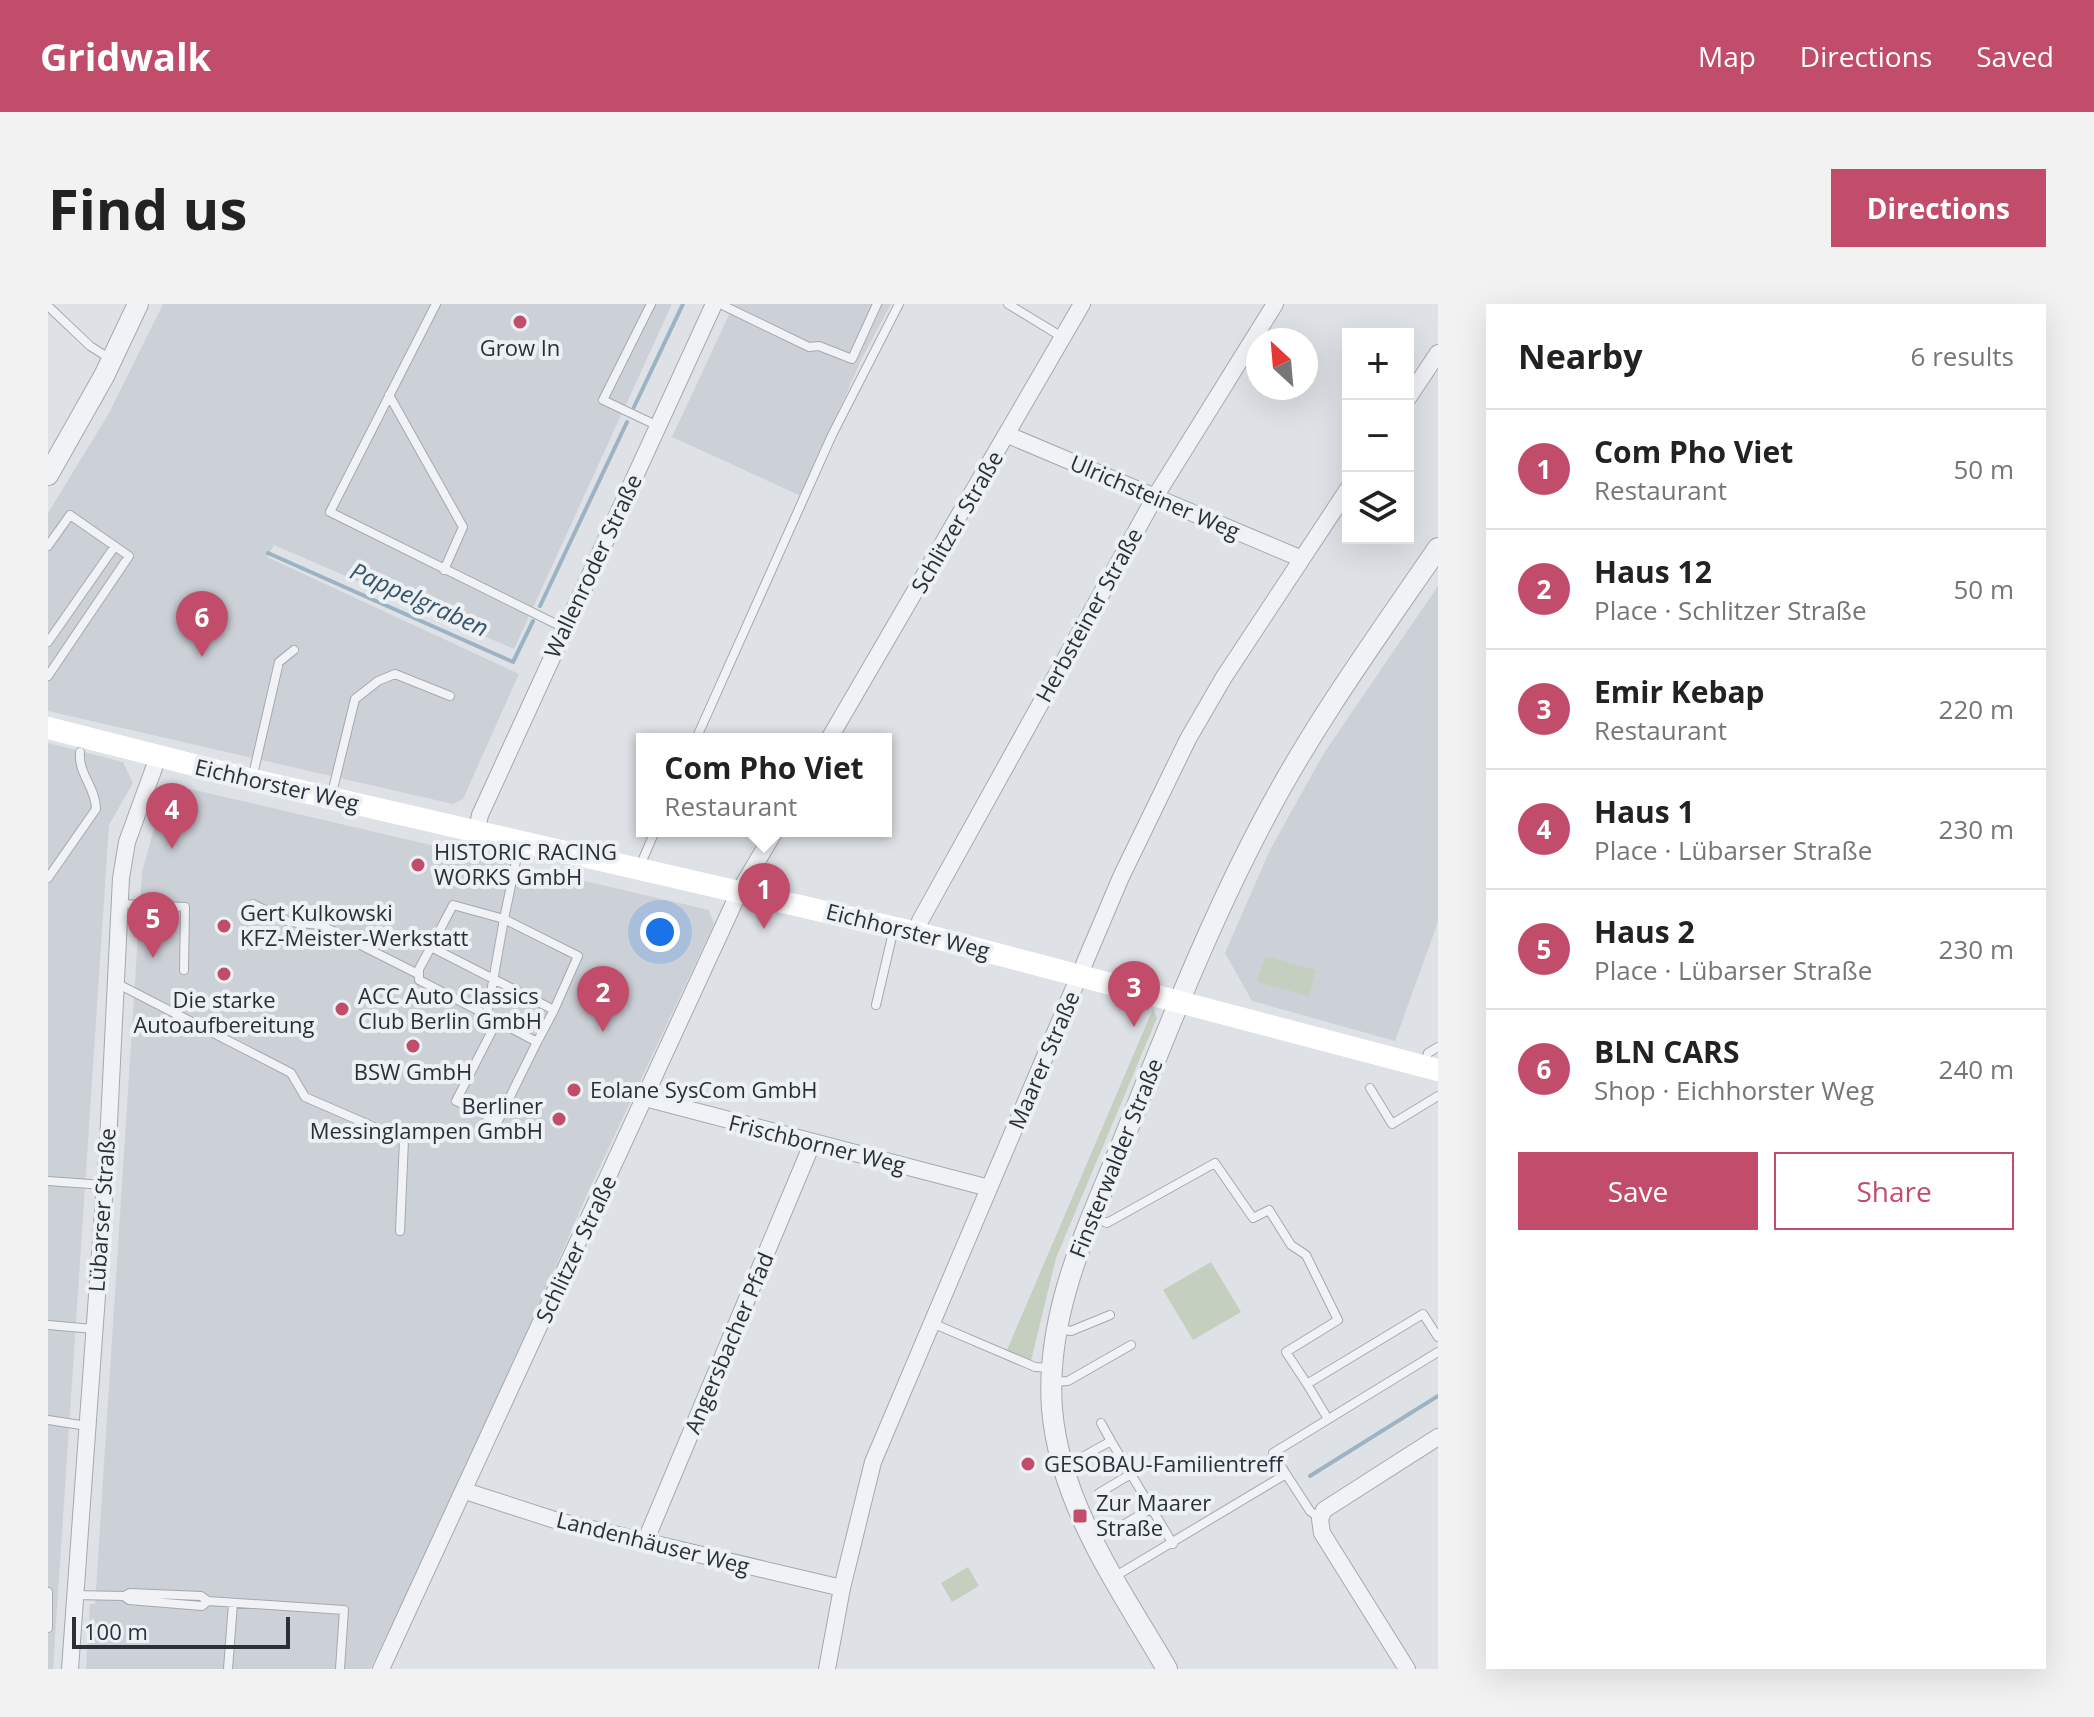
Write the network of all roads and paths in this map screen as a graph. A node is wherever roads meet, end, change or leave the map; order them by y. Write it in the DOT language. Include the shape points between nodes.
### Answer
graph roads {
  1 [pos="138,304"];
  2 [pos="436,304"];
  3 [pos="651,304"];
  4 [pos="714,304"];
  5 [pos="720,304"];
  6 [pos="877,304"];
  7 [pos="899,304"];
  8 [pos="1008,304"];
  9 [pos="1082,304"];
  10 [pos="1275,304"];
  11 [pos="48,306"];
  12 [pos="1063,337"];
  13 [pos="1438,353"];
  14 [pos="112,360"];
  15 [pos="1414,389"];
  16 [pos="389,395"];
  17 [pos="658,426"];
  18 [pos="1008,435"];
  19 [pos="48,475"];
  20 [pos="1155,497"];
  21 [pos="1342,498"];
  22 [pos="48,546"];
  23 [pos="115,546"];
  24 [pos="1438,548"];
  25 [pos="1302,559"];
  26 [pos="444,570"];
  27 [pos="564,628"];
  28 [pos="48,642"];
  29 [pos="294,650"];
  30 [pos="48,676"];
  31 [pos="450,696"];
  32 [pos="48,728"];
  33 [pos="699,733"];
  34 [pos="833,733"];
  35 [pos="80,752"];
  36 [pos="158,757"];
  37 [pos="252,779"];
  38 [pos="330,798"];
  39 [pos="477,830"];
  40 [pos="652,837"];
  41 [pos="771,837"];
  42 [pos="520,841"];
  43 [pos="639,867"];
  44 [pos="48,878"];
  45 [pos="740,890"];
  46 [pos="121,904"];
  47 [pos="253,904"];
  48 [pos="504,919"];
  49 [pos="894,927"];
  50 [pos="917,933"];
  51 [pos="431,947"];
  52 [pos="184,970"];
  53 [pos="418,974"];
  54 [pos="1081,974"];
  55 [pos="495,979"];
  56 [pos="115,982"];
  57 [pos="1182,1001"];
  58 [pos="876,1005"];
  59 [pos="554,1010"];
  60 [pos="487,1015"];
  61 [pos="497,1021"];
  62 [pos="537,1042"];
  63 [pos="1438,1047"];
  64 [pos="1431,1068"];
  65 [pos="1370,1088"];
  66 [pos="1438,1096"];
  67 [pos="645,1098"];
  68 [pos="812,1144"];
  69 [pos="48,1181"];
  70 [pos="104,1185"];
  71 [pos="989,1188"];
  72 [pos="1093,1217"];
  73 [pos="400,1231"];
  74 [pos="1110,1315"];
  75 [pos="931,1322"];
  76 [pos="48,1325"];
  77 [pos="1055,1328"];
  78 [pos="94,1329"];
  79 [pos="1438,1337"];
  80 [pos="1131,1345"];
  81 [pos="1438,1352"];
  82 [pos="1051,1375"];
  83 [pos="1307,1384"];
  84 [pos="1328,1419"];
  85 [pos="48,1420"];
  86 [pos="1101,1423"];
  87 [pos="87,1426"];
  88 [pos="1438,1437"];
  89 [pos="1111,1441"];
  90 [pos="1063,1467"];
  91 [pos="1131,1474"];
  92 [pos="1286,1474"];
  93 [pos="465,1491"];
  94 [pos="1099,1493"];
  95 [pos="1152,1508"];
  96 [pos="1321,1526"];
  97 [pos="1118,1528"];
  98 [pos="645,1542"];
  99 [pos="1173,1544"];
  100 [pos="1114,1577"];
  101 [pos="842,1588"];
  102 [pos="48,1592"];
  103 [pos="75,1595"];
  104 [pos="233,1603"];
  105 [pos="48,1628"];
  106 [pos="70,1669"];
  107 [pos="228,1669"];
  108 [pos="340,1669"];
  109 [pos="381,1669"];
  110 [pos="827,1669"];
  111 [pos="1167,1669"];
  112 [pos="1407,1669"];
  1 -- 14 [label="street"];
  2 -- 16 [label="lane"];
  3 -- 17 [label="lane" via="603,400"];
  4 -- 17 [label="street, Wallenroder Straße"];
  5 -- 6 [label="lane" via="809,347 852,359"];
  7 -- 33 [label="lane" via="832,435"];
  8 -- 12 [label="lane"];
  9 -- 12 [label="street, Schlitzer Straße"];
  10 -- 20 [label="street, Herbsteiner Straße"];
  11 -- 14 [label="lane"];
  12 -- 18 [label="street, Schlitzer Straße"];
  13 -- 15 [label="street"];
  14 -- 19 [label="street"];
  16 -- 26 [label="lane" via="463,527"];
  16 -- 26 [label="lane" via="330,512"];
  17 -- 27 [label="street, Wallenroder Straße"];
  18 -- 20 [label="street, Ulrichsteiner Weg"];
  18 -- 34 [label="street, Schlitzer Straße"];
  20 -- 25 [label="street, Ulrichsteiner Weg"];
  20 -- 50 [label="street, Herbsteiner Straße"];
  21 -- 25 [label="street, Maarer Straße"];
  22 -- 23 [label="lane" via="70,515"];
  23 -- 28 [label="lane"];
  23 -- 30 [label="lane" via="129,556"];
  24 -- 57 [label="street, Finsterwalder Straße" via="1319,723 1276,797"];
  25 -- 54 [label="street, Maarer Straße" via="1188,739"];
  26 -- 27 [label="lane"];
  27 -- 39 [label="street, Wallenroder Straße"];
  29 -- 37 [label="lane" via="279,662"];
  31 -- 38 [label="lane" via="395,674 355,699"];
  32 -- 36 [label="main road, Eichhorster Weg"];
  35 -- 44 [label="lane" via="96,809"];
  36 -- 37 [label="main road, Eichhorster Weg"];
  36 -- 46 [label="street, Lübarser Straße" via="127,842"];
  37 -- 38 [label="main road, Eichhorster Weg"];
  38 -- 39 [label="main road, Eichhorster Weg"];
  39 -- 42 [label="main road, Eichhorster Weg"];
  40 -- 43 [label="lane"];
  41 -- 45 [label="street, Schlitzer Straße"];
  42 -- 43 [label="main road, Eichhorster Weg"];
  42 -- 48 [label="lane"];
  43 -- 45 [label="main road, Eichhorster Weg"];
  45 -- 49 [label="main road, Eichhorster Weg"];
  45 -- 67 [label="street, Schlitzer Straße"];
  46 -- 52 [label="lane" via="185,907"];
  46 -- 56 [label="street, Lübarser Straße"];
  47 -- 53 [label="lane" via="289,922 321,925"];
  48 -- 51 [label="lane" via="453,905"];
  48 -- 55 [label="lane"];
  48 -- 59 [label="lane" via="578,956"];
  49 -- 50 [label="main road, Eichhorster Weg"];
  49 -- 58 [label="lane"];
  50 -- 54 [label="main road, Eichhorster Weg"];
  51 -- 53 [label="lane"];
  51 -- 55 [label="lane"];
  53 -- 60 [label="lane" via="419,980"];
  54 -- 57 [label="main road, Eichhorster Weg"];
  54 -- 71 [label="street, Maarer Straße"];
  55 -- 59 [label="lane"];
  55 -- 60 [label="lane"];
  56 -- 70 [label="street, Lübarser Straße"];
  56 -- 73 [label="lane" via="291,1073 305,1097 404,1140"];
  57 -- 64 [label="main road, Eichhorster Weg"];
  57 -- 72 [label="street, Finsterwalder Straße"];
  59 -- 62 [label="lane"];
  60 -- 61 [label="lane"];
  61 -- 62 [label="lane"];
  61 -- 62 [label="lane" via="456,1101 498,1121"];
  63 -- 64 [label="lane" via="1428,1053"];
  65 -- 66 [label="lane" via="1392,1124"];
  67 -- 68 [label="street, Frischborner Weg"];
  67 -- 93 [label="street, Schlitzer Straße"];
  68 -- 71 [label="street, Frischborner Weg"];
  68 -- 98 [label="street, Angersbacher Pfad"];
  69 -- 70 [label="lane"];
  70 -- 78 [label="street, Lübarser Straße"];
  71 -- 75 [label="street, Maarer Straße"];
  72 -- 77 [label="street, Finsterwalder Straße"];
  72 -- 83 [label="lane" via="1107,1223 1215,1163 1253,1218 1269,1210 1291,1245 1306,1255 1328,1295 1338,1320 1286,1352"];
  74 -- 77 [label="lane" via="1071,1331"];
  75 -- 82 [label="lane"];
  75 -- 101 [label="street, Maarer Straße" via="873,1462"];
  76 -- 78 [label="lane"];
  77 -- 82 [label="street, Finsterwalder Straße"];
  78 -- 87 [label="street, Lübarser Straße"];
  79 -- 83 [label="lane" via="1423,1314"];
  80 -- 82 [label="lane" via="1068,1381"];
  81 -- 84 [label="lane"];
  82 -- 90 [label="street, Finsterwalder Straße"];
  83 -- 84 [label="lane"];
  84 -- 92 [label="lane" via="1273,1453"];
  85 -- 87 [label="lane"];
  86 -- 89 [label="lane"];
  87 -- 103 [label="street, Lübarser Straße"];
  88 -- 96 [label="street" via="1324,1510"];
  89 -- 90 [label="lane"];
  89 -- 91 [label="lane"];
  90 -- 100 [label="street, Finsterwalder Straße" via="1080,1516"];
  91 -- 94 [label="lane"];
  91 -- 95 [label="lane"];
  92 -- 96 [label="lane"];
  92 -- 99 [label="lane"];
  93 -- 98 [label="street, Landenhäuser Weg"];
  93 -- 109 [label="street, Schlitzer Straße"];
  95 -- 97 [label="lane"];
  95 -- 99 [label="lane"];
  96 -- 112 [label="street"];
  98 -- 101 [label="street, Landenhäuser Weg"];
  99 -- 100 [label="lane"];
  100 -- 111 [label="street, Finsterwalder Straße"];
  101 -- 110 [label="street, Maarer Straße"];
  102 -- 105 [label="lane"];
  103 -- 104 [label="lane" via="201,1596"];
  103 -- 106 [label="street, Lübarser Straße"];
  104 -- 107 [label="lane"];
  104 -- 108 [label="lane" via="344,1610"];
}
